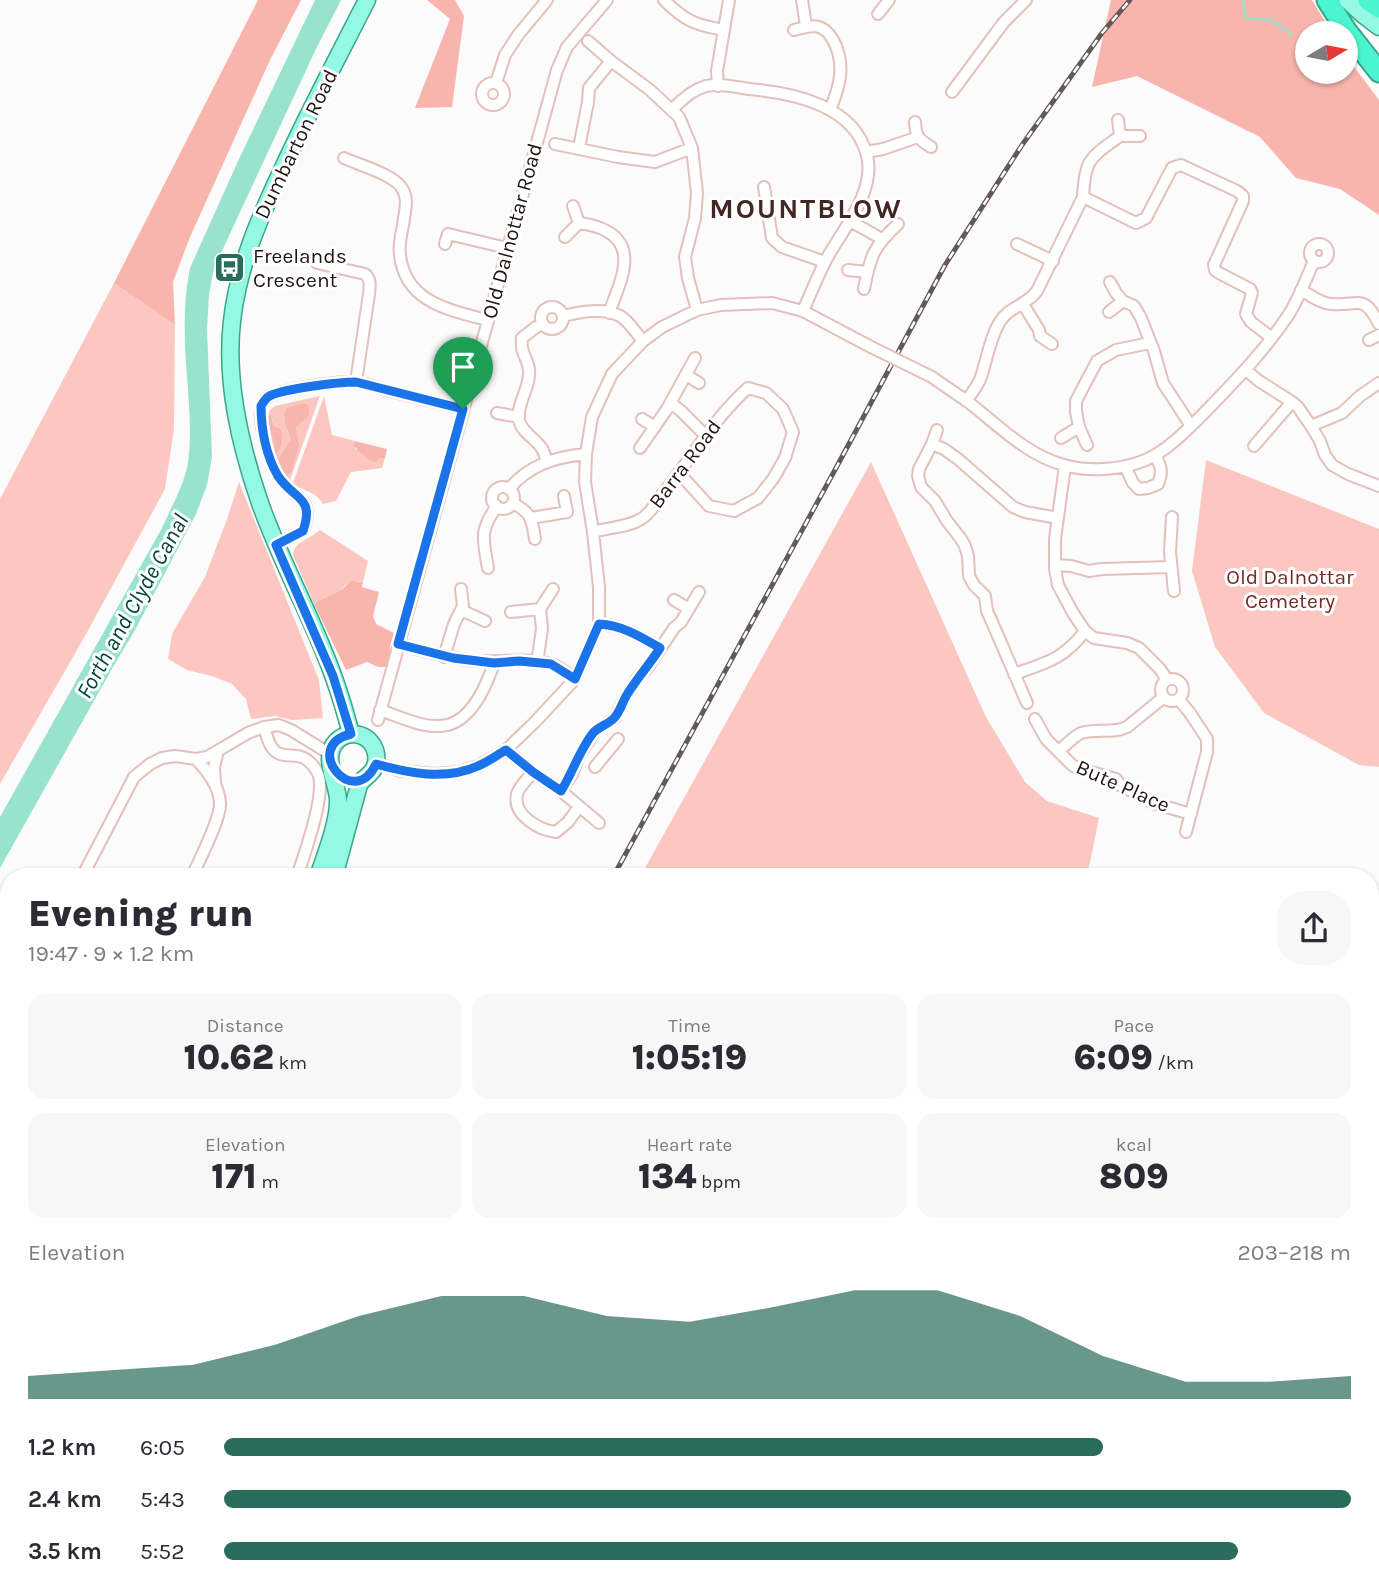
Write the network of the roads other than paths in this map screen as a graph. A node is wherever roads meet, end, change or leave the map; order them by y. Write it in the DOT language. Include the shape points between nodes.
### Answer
graph roads {
  1 [pos="368,0"];
  2 [pos="547,0"];
  3 [pos="607,0"];
  4 [pos="664,0"];
  5 [pos="729,0"];
  6 [pos="802,0"];
  7 [pos="889,0"];
  8 [pos="1007,0"];
  9 [pos="1026,0"];
  10 [pos="1318,0"];
  11 [pos="1327,0"];
  12 [pos="1347,0"];
  13 [pos="1368,0"];
  14 [pos="1379,8"];
  15 [pos="1015,10"];
  16 [pos="878,14"];
  17 [pos="1331,21"];
  18 [pos="1379,27"];
  19 [pos="724,30"];
  20 [pos="589,41"];
  21 [pos="1358,58"];
  22 [pos="611,61"];
  23 [pos="1379,72"];
  24 [pos="496,83"];
  25 [pos="1379,84"];
  26 [pos="718,86"];
  27 [pos="952,92"];
  28 [pos="671,110"];
  29 [pos="830,110"];
  30 [pos="1118,120"];
  31 [pos="915,122"];
  32 [pos="1120,136"];
  33 [pos="1140,136"];
  34 [pos="918,137"];
  35 [pos="555,144"];
  36 [pos="931,147"];
  37 [pos="579,148"];
  38 [pos="692,148"];
  39 [pos="866,152"];
  40 [pos="344,158"];
  41 [pos="764,187"];
  42 [pos="1083,197"];
  43 [pos="573,206"];
  44 [pos="850,222"];
  45 [pos="579,223"];
  46 [pos="898,224"];
  47 [pos="565,237"];
  48 [pos="882,239"];
  49 [pos="445,244"];
  50 [pos="1017,244"];
  51 [pos="507,248"];
  52 [pos="1053,261"];
  53 [pos="1314,261"];
  54 [pos="825,262"];
  55 [pos="317,263"];
  56 [pos="848,270"];
  57 [pos="867,272"];
  58 [pos="1110,282"];
  59 [pos="864,289"];
  60 [pos="1301,290"];
  61 [pos="1123,301"];
  62 [pos="1023,303"];
  63 [pos="697,310"];
  64 [pos="803,311"];
  65 [pos="1109,312"];
  66 [pos="609,313"];
  67 [pos="487,320"];
  68 [pos="1379,324"];
  69 [pos="1272,338"];
  70 [pos="643,341"];
  71 [pos="1150,343"];
  72 [pos="1052,344"];
  73 [pos="695,358"];
  74 [pos="1246,370"];
  75 [pos="686,375"];
  76 [pos="356,382"];
  77 [pos="699,383"];
  78 [pos="1379,383"];
  79 [pos="966,401"];
  80 [pos="1292,402"];
  81 [pos="671,403"];
  82 [pos="463,409"];
  83 [pos="498,413"];
  84 [pos="519,417"];
  85 [pos="642,419"];
  86 [pos="655,426"];
  87 [pos="1191,426"];
  88 [pos="1311,426"];
  89 [pos="1079,427"];
  90 [pos="937,430"];
  91 [pos="706,436"];
  92 [pos="1061,438"];
  93 [pos="932,444"];
  94 [pos="1087,445"];
  95 [pos="1254,446"];
  96 [pos="640,448"];
  97 [pos="586,454"];
  98 [pos="1155,455"];
  99 [pos="547,461"];
  100 [pos="1065,466"];
  101 [pos="1125,466"];
  102 [pos="680,474"];
  103 [pos="1379,486"];
  104 [pos="509,489"];
  105 [pos="564,496"];
  106 [pos="513,503"];
  107 [pos="497,506"];
  108 [pos="1172,517"];
  109 [pos="531,518"];
  110 [pos="1058,518"];
  111 [pos="593,531"];
  112 [pos="535,538"];
  113 [pos="276,545"];
  114 [pos="1055,565"];
  115 [pos="1171,567"];
  116 [pos="488,568"];
  117 [pos="461,589"];
  118 [pos="553,589"];
  119 [pos="1174,591"];
  120 [pos="699,592"];
  121 [pos="674,600"];
  122 [pos="540,609"];
  123 [pos="461,610"];
  124 [pos="689,610"];
  125 [pos="511,612"];
  126 [pos="485,621"];
  127 [pos="599,624"];
  128 [pos="1085,631"];
  129 [pos="398,644"];
  130 [pos="660,648"];
  131 [pos="444,657"];
  132 [pos="494,663"];
  133 [pos="537,663"];
  134 [pos="1014,674"];
  135 [pos="575,679"];
  136 [pos="1165,681"];
  137 [pos="1164,697"];
  138 [pos="1179,699"];
  139 [pos="1027,703"];
  140 [pos="1035,719"];
  141 [pos="264,727"];
  142 [pos="351,734"];
  143 [pos="618,739"];
  144 [pos="589,741"];
  145 [pos="506,750"];
  146 [pos="218,751"];
  147 [pos="1059,751"];
  148 [pos="606,753"];
  149 [pos="195,759"];
  150 [pos="331,761"];
  151 [pos="376,764"];
  152 [pos="595,768"];
  153 [pos="533,772"];
  154 [pos="364,778"];
  155 [pos="215,782"];
  156 [pos="561,791"];
  157 [pos="579,807"];
  158 [pos="1191,814"];
  159 [pos="599,823"];
  160 [pos="1186,832"];
  161 [pos="87,868"];
  162 [pos="196,868"];
  163 [pos="300,868"];
  164 [pos="321,868"];
  165 [pos="336,868"];
  1 -- 113 [label="main road, Dumbarton Road" via="259,219 235,301 231,365 237,418"];
  2 -- 24 [label="street" via="505,55"];
  3 -- 51 [label="street, Old Dalnottar Road" via="568,47 557,70"];
  4 -- 19 [label="street" via="687,21"];
  5 -- 19 [label="street"];
  6 -- 29 [label="street" via="800,28 822,27 839,51 840,83"];
  7 -- 16 [label="street"];
  8 -- 15 [label="street"];
  9 -- 15 [label="street"];
  10 -- 17 [label="main road"];
  11 -- 23 [label="highway"];
  12 -- 18 [label="main road"];
  13 -- 14 [label="highway"];
  15 -- 27 [label="street"];
  19 -- 26 [label="street"];
  20 -- 22 [label="street"];
  21 -- 25 [label="main road"];
  22 -- 28 [label="street"];
  22 -- 37 [label="street" via="589,88"];
  26 -- 28 [label="street" via="692,92"];
  26 -- 29 [label="street" via="790,95"];
  28 -- 38 [label="street" via="679,117"];
  29 -- 39 [label="street" via="855,130"];
  30 -- 32 [label="street"];
  31 -- 34 [label="street"];
  32 -- 33 [label="street"];
  32 -- 42 [label="street" via="1091,158"];
  34 -- 36 [label="street"];
  34 -- 39 [label="street"];
  35 -- 37 [label="street"];
  37 -- 38 [label="street" via="655,162"];
  38 -- 63 [label="street" via="697,193 685,257"];
  39 -- 44 [label="street" via="864,192"];
  40 -- 67 [label="street" via="403,188 407,201 399,252 410,284 429,302"];
  41 -- 54 [label="street" via="772,238 782,247"];
  42 -- 52 [label="street"];
  42 -- 69 [label="street" via="1142,221 1172,168 1181,165 1237,191 1243,201 1215,270 1250,289 1246,314"];
  43 -- 45 [label="street"];
  44 -- 48 [label="street"];
  44 -- 54 [label="street"];
  45 -- 47 [label="street"];
  45 -- 66 [label="street" via="613,235 625,257"];
  46 -- 48 [label="street"];
  48 -- 57 [label="street"];
  49 -- 51 [label="street" via="448,234"];
  50 -- 52 [label="street"];
  51 -- 67 [label="street, Old Dalnottar Road"];
  52 -- 62 [label="street" via="1037,292"];
  53 -- 60 [label="street"];
  54 -- 64 [label="street"];
  55 -- 76 [label="street" via="369,277"];
  56 -- 57 [label="street"];
  57 -- 59 [label="street"];
  58 -- 61 [label="street"];
  60 -- 68 [label="street" via="1322,302 1365,303"];
  60 -- 69 [label="street"];
  61 -- 65 [label="street"];
  61 -- 71 [label="street" via="1134,306"];
  62 -- 72 [label="street" via="1040,336"];
  62 -- 79 [label="street" via="1000,321 982,376"];
  63 -- 64 [label="street" via="721,304 772,303"];
  63 -- 70 [label="street"];
  64 -- 79 [label="street, bridge" via="932,377"];
  66 -- 70 [label="street" via="620,316"];
  66 -- 84 [label="street" via="563,316 557,328 543,324 522,338 530,371"];
  67 -- 82 [label="street, Old Dalnottar Road"];
  69 -- 74 [label="street"];
  70 -- 97 [label="street" via="612,374 600,397"];
  71 -- 87 [label="street" via="1163,383"];
  71 -- 89 [label="street" via="1116,350 1097,361 1076,401"];
  73 -- 75 [label="street"];
  74 -- 80 [label="street"];
  74 -- 87 [label="street"];
  75 -- 77 [label="street"];
  75 -- 81 [label="street"];
  76 -- 82 [label="street"];
  76 -- 113 [label="street" via="268,396 261,406 271,461 279,477 307,507 303,531"];
  78 -- 88 [label="street" via="1342,413"];
  79 -- 100 [label="street" via="1040,457"];
  80 -- 88 [label="street"];
  80 -- 95 [label="street"];
  81 -- 86 [label="street"];
  81 -- 91 [label="street"];
  82 -- 129 [label="street, Old Dalnottar Road"];
  83 -- 84 [label="street"];
  84 -- 99 [label="street"];
  85 -- 86 [label="street"];
  86 -- 96 [label="street"];
  87 -- 98 [label="street"];
  88 -- 103 [label="street" via="1332,466"];
  89 -- 92 [label="street"];
  89 -- 94 [label="street"];
  90 -- 93 [label="street"];
  91 -- 102 [label="street, Barra Road"];
  91 -- 102 [label="street, Barra Road" via="748,388 766,393 783,409 793,432 773,479 758,498 734,511 709,506"];
  93 -- 110 [label="street" via="958,459 1013,507"];
  93 -- 134 [label="street" via="919,469 921,487 965,545 969,576 985,596"];
  97 -- 99 [label="street"];
  97 -- 111 [label="street" via="585,482"];
  98 -- 101 [label="street"];
  98 -- 101 [label="street" via="1163,474 1158,484 1148,488 1139,489"];
  99 -- 104 [label="street"];
  100 -- 101 [label="street"];
  100 -- 110 [label="street"];
  102 -- 111 [label="street, Barra Road" via="643,518"];
  104 -- 106 [label="street"];
  104 -- 107 [label="street" via="495,491"];
  105 -- 109 [label="street" via="567,512"];
  106 -- 107 [label="street" via="504,509"];
  106 -- 109 [label="street"];
  107 -- 116 [label="street" via="484,531"];
  108 -- 115 [label="street"];
  109 -- 112 [label="street"];
  110 -- 114 [label="street"];
  111 -- 127 [label="street"];
  113 -- 142 [label="main road, Dumbarton Road" via="333,676"];
  114 -- 115 [label="street" via="1089,571"];
  114 -- 128 [label="street" via="1058,585"];
  115 -- 119 [label="street"];
  117 -- 123 [label="street"];
  118 -- 122 [label="street"];
  120 -- 124 [label="street"];
  121 -- 124 [label="street"];
  122 -- 125 [label="street"];
  122 -- 133 [label="street"];
  123 -- 126 [label="street"];
  123 -- 131 [label="street"];
  124 -- 130 [label="street"];
  127 -- 130 [label="street" via="631,632"];
  127 -- 135 [label="street"];
  128 -- 134 [label="street" via="1061,656"];
  128 -- 136 [label="street" via="1094,638 1139,648"];
  129 -- 131 [label="street"];
  129 -- 132 [label="street, Old Dalnottar Road" via="379,715 441,727 459,720 479,697"];
  130 -- 144 [label="street" via="615,718 595,731"];
  131 -- 132 [label="street"];
  132 -- 133 [label="street"];
  133 -- 135 [label="street" via="551,664"];
  134 -- 139 [label="street"];
  135 -- 145 [label="street"];
  136 -- 137 [label="street"];
  136 -- 138 [label="street" via="1182,683"];
  137 -- 138 [label="street"];
  137 -- 147 [label="street, Bute Place" via="1127,727 1079,734"];
  138 -- 158 [label="street" via="1206,738 1207,752"];
  140 -- 147 [label="street, Bute Place"];
  141 -- 146 [label="street"];
  141 -- 150 [label="street" via="291,730"];
  141 -- 163 [label="street" via="276,752 302,757 319,776 318,802"];
  142 -- 150 [label="main road" via="335,742"];
  142 -- 151 [label="main road" via="372,743"];
  143 -- 148 [label="street"];
  144 -- 148 [label="street"];
  144 -- 156 [label="street"];
  145 -- 151 [label="street" via="478,766 447,774"];
  145 -- 153 [label="street"];
  146 -- 149 [label="street"];
  146 -- 155 [label="street"];
  147 -- 158 [label="street, Bute Place" via="1077,768 1116,779 1153,803"];
  148 -- 152 [label="street"];
  149 -- 155 [label="street"];
  149 -- 161 [label="street" via="162,758 134,777"];
  150 -- 154 [label="main road" via="346,780"];
  150 -- 164 [label="main road" via="338,807"];
  151 -- 154 [label="main road"];
  153 -- 156 [label="street"];
  153 -- 157 [label="street" via="517,792 517,806 524,817 556,832"];
  154 -- 165 [label="main road"];
  155 -- 162 [label="street" via="220,804"];
  156 -- 157 [label="street"];
  157 -- 159 [label="street"];
  158 -- 160 [label="street"];
}
